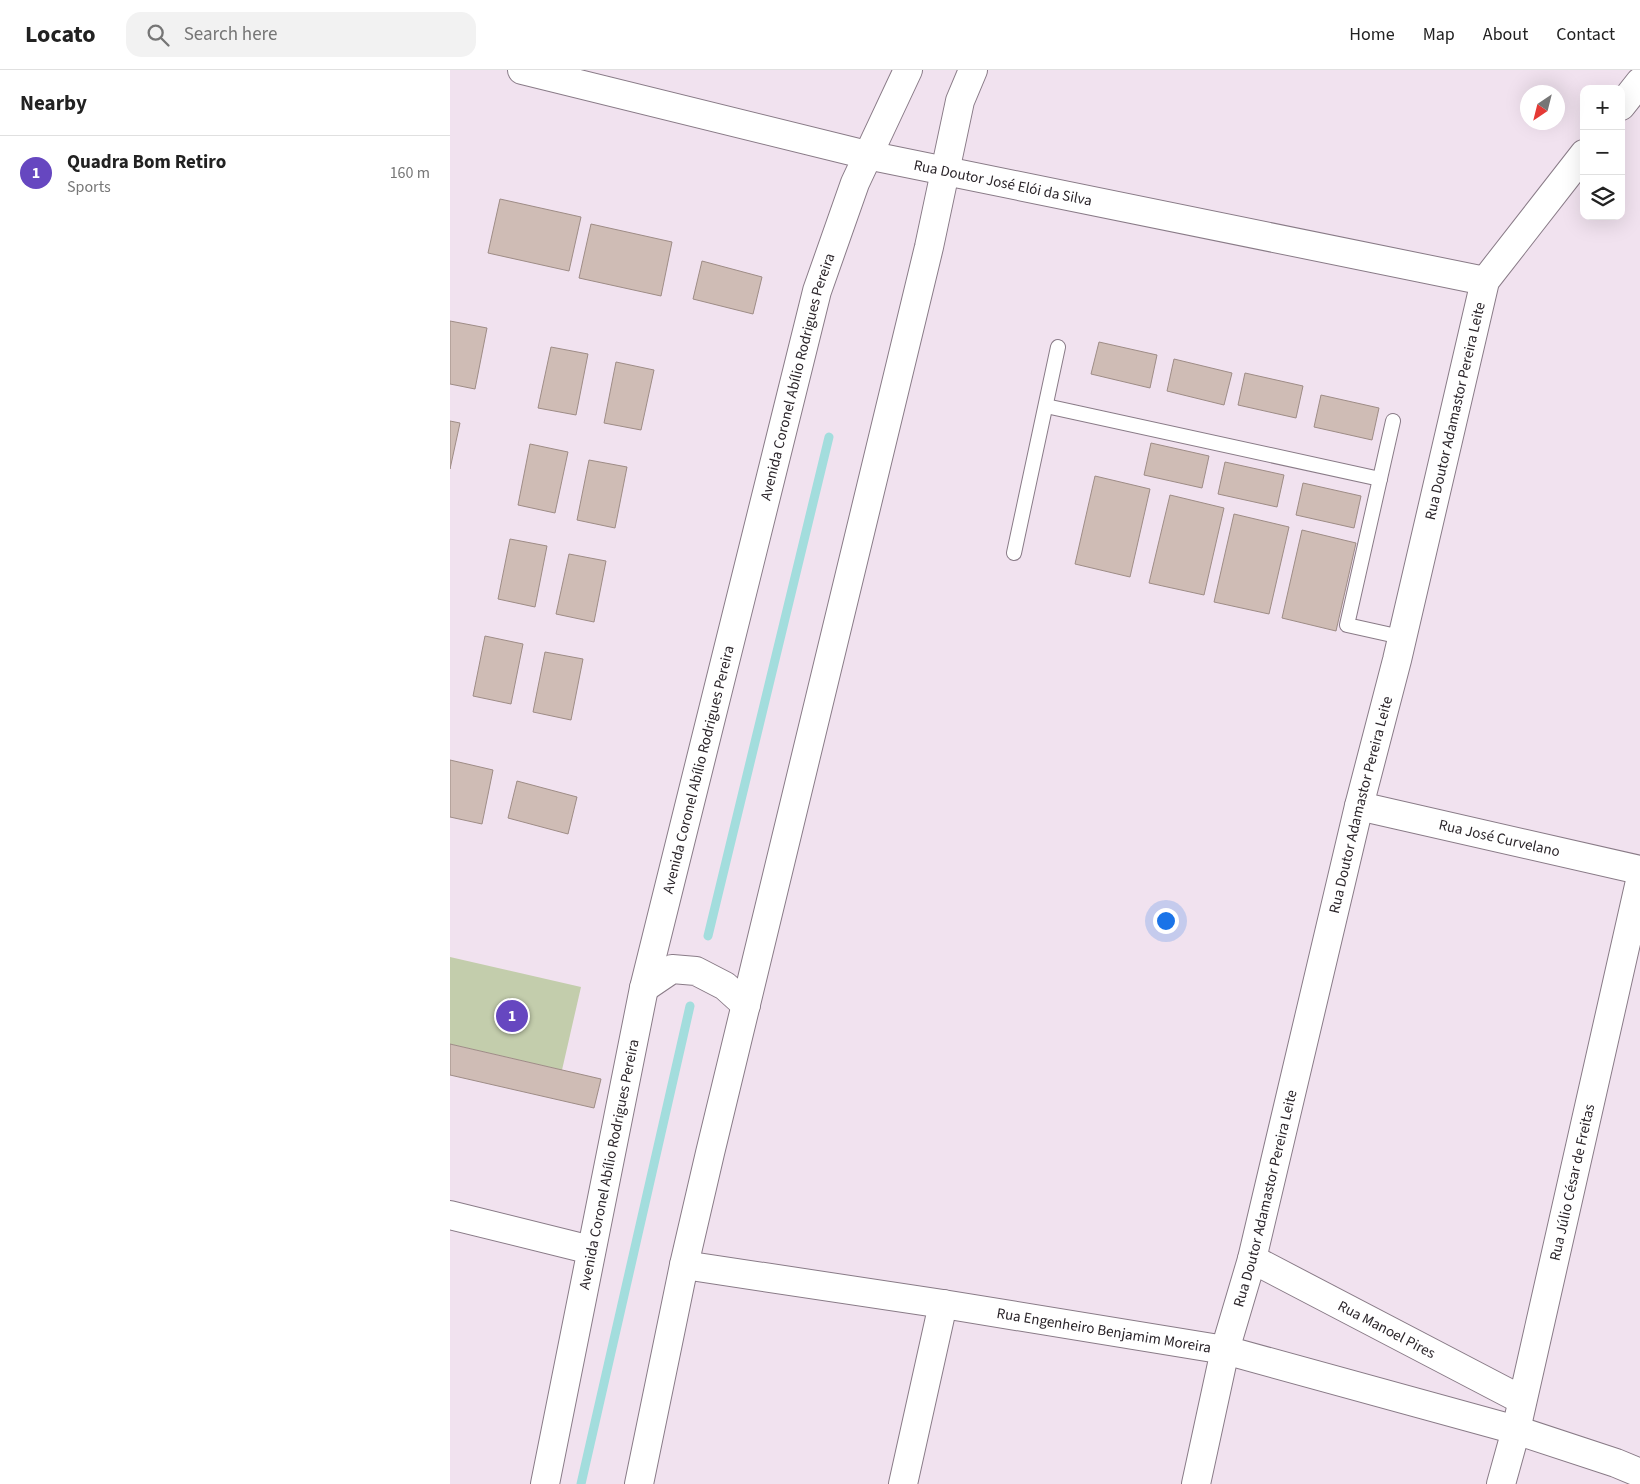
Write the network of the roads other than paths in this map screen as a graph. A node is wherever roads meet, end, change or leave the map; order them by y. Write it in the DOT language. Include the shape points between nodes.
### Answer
graph roads {
  1 [pos="522,70"];
  2 [pos="908,70"];
  3 [pos="973,70"];
  4 [pos="1640,82"];
  5 [pos="1625,101"];
  6 [pos="867,155"];
  7 [pos="1580,159"];
  8 [pos="946,172"];
  9 [pos="1485,281"];
  10 [pos="1058,347"];
  11 [pos="1046,406"];
  12 [pos="1393,421"];
  13 [pos="1380,479"];
  14 [pos="1014,553"];
  15 [pos="1401,637"];
  16 [pos="1359,806"];
  17 [pos="1640,870"];
  18 [pos="1640,881"];
  19 [pos="644,988"];
  20 [pos="746,1005"];
  21 [pos="450,1215"];
  22 [pos="591,1250"];
  23 [pos="1252,1259"];
  24 [pos="684,1265"];
  25 [pos="943,1304"];
  26 [pos="1225,1350"];
  27 [pos="1522,1400"];
  28 [pos="1516,1430"];
  29 [pos="1640,1452"];
  30 [pos="1628,1468"];
  31 [pos="545,1484"];
  32 [pos="640,1484"];
  33 [pos="903,1484"];
  34 [pos="1196,1484"];
  35 [pos="1502,1484"];
  1 -- 6 [label="street, Rua Doutor José Elói da Silva"];
  2 -- 6 [label="street, Avenida Coronel Abílio Rodrigues Pereira"];
  3 -- 8 [label="street" via="960,101"];
  4 -- 5 [label="street"];
  6 -- 8 [label="street, Rua Doutor José Elói da Silva"];
  6 -- 19 [label="street, Avenida Coronel Abílio Rodrigues Pereira" via="817,291"];
  7 -- 9 [label="street, Rua Doutor Adamastor Pereira Leite"];
  8 -- 9 [label="street, Rua Doutor José Elói da Silva"];
  8 -- 20 [label="street"];
  9 -- 15 [label="street, Rua Doutor Adamastor Pereira Leite"];
  10 -- 11 [label="lane"];
  11 -- 13 [label="lane"];
  11 -- 14 [label="lane"];
  12 -- 13 [label="lane"];
  13 -- 15 [label="lane" via="1347,626"];
  15 -- 16 [label="street, Rua Doutor Adamastor Pereira Leite"];
  16 -- 17 [label="street, Rua José Curvelano"];
  16 -- 23 [label="street, Rua Doutor Adamastor Pereira Leite"];
  18 -- 27 [label="street, Rua Júlio César de Freitas"];
  19 -- 20 [label="street" via="672,969 696,971 725,986"];
  19 -- 22 [label="street, Avenida Coronel Abílio Rodrigues Pereira"];
  20 -- 24 [label="street"];
  21 -- 22 [label="street"];
  22 -- 31 [label="street, Avenida Coronel Abílio Rodrigues Pereira"];
  23 -- 26 [label="street, Rua Doutor Adamastor Pereira Leite"];
  23 -- 27 [label="street, Rua Manoel Pires"];
  24 -- 25 [label="street, Rua Engenheiro Benjamim Moreira"];
  24 -- 32 [label="street"];
  25 -- 26 [label="street, Rua Engenheiro Benjamim Moreira"];
  25 -- 33 [label="street"];
  26 -- 28 [label="street, Rua Engenheiro Benjamim Moreira"];
  26 -- 34 [label="street, Rua Doutor Adamastor Pereira Leite"];
  27 -- 28 [label="street, Rua Júlio César de Freitas"];
  28 -- 30 [label="street"];
  28 -- 35 [label="street, Rua Júlio César de Freitas"];
  29 -- 30 [label="street"];
}
